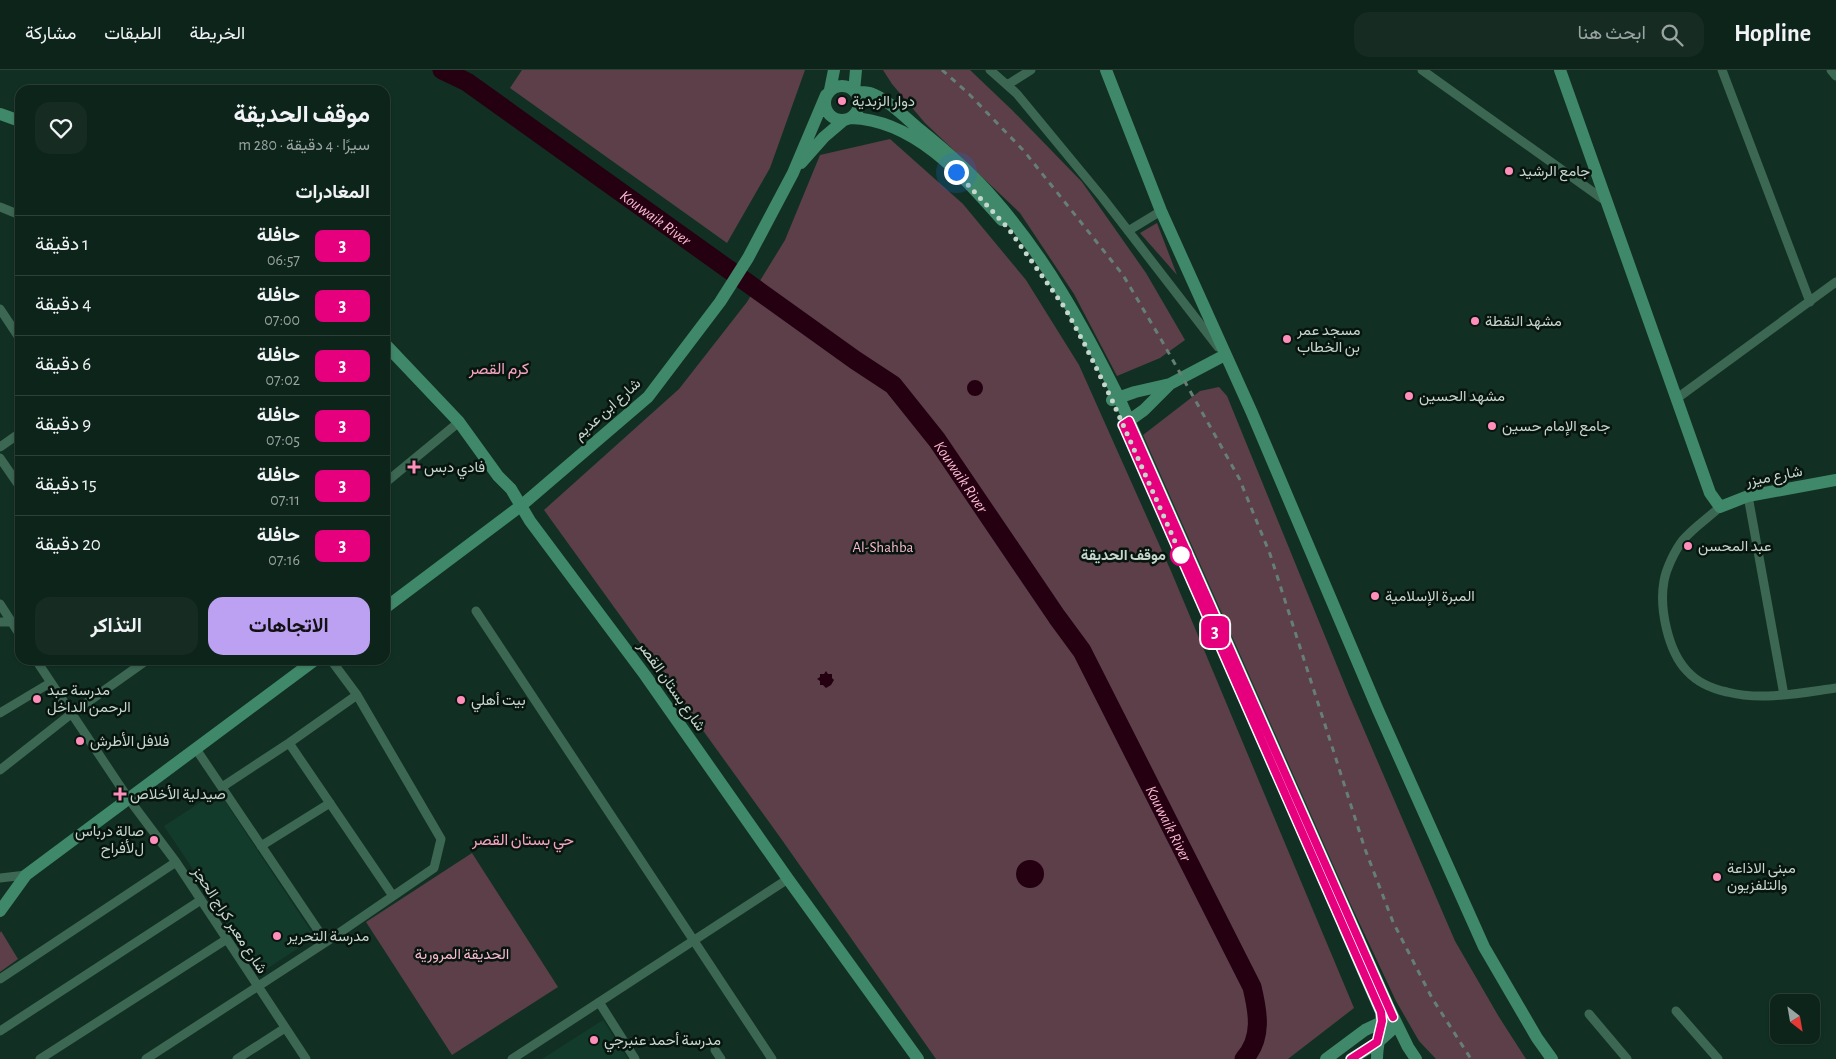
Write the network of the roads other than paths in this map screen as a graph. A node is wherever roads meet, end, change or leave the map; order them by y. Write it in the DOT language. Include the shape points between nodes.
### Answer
graph roads {
  1 [pos="834,70"];
  2 [pos="856,70"];
  3 [pos="990,70"];
  4 [pos="1031,70"];
  5 [pos="1106,70"];
  6 [pos="1422,70"];
  7 [pos="1560,70"];
  8 [pos="1722,70"];
  9 [pos="1831,70"];
  10 [pos="1836,76"];
  11 [pos="1007,85"];
  12 [pos="855,91"];
  13 [pos="828,92"];
  14 [pos="0,114"];
  15 [pos="15,119"];
  16 [pos="848,119"];
  17 [pos="793,172"];
  18 [pos="1608,202"];
  19 [pos="0,207"];
  20 [pos="1161,211"];
  21 [pos="15,214"];
  22 [pos="1128,231"];
  23 [pos="1836,282"];
  24 [pos="1810,302"];
  25 [pos="0,309"];
  26 [pos="15,332"];
  27 [pos="390,349"];
  28 [pos="1225,355"];
  29 [pos="1170,384"];
  30 [pos="1116,399"];
  31 [pos="1676,399"];
  32 [pos="459,422"];
  33 [pos="1126,423"];
  34 [pos="15,436"];
  35 [pos="0,447"];
  36 [pos="0,458"];
  37 [pos="390,477"];
  38 [pos="15,480"];
  39 [pos="1836,481"];
  40 [pos="1748,496"];
  41 [pos="522,505"];
  42 [pos="1720,507"];
  43 [pos="0,604"];
  44 [pos="390,604"];
  45 [pos="476,612"];
  46 [pos="0,622"];
  47 [pos="12,622"];
  48 [pos="15,627"];
  49 [pos="39,665"];
  50 [pos="137,665"];
  51 [pos="308,665"];
  52 [pos="334,665"];
  53 [pos="50,683"];
  54 [pos="1836,688"];
  55 [pos="357,695"];
  56 [pos="1784,695"];
  57 [pos="0,713"];
  58 [pos="71,714"];
  59 [pos="289,744"];
  60 [pos="196,749"];
  61 [pos="0,770"];
  62 [pos="222,787"];
  63 [pos="128,798"];
  64 [pos="330,803"];
  65 [pos="262,846"];
  66 [pos="176,862"];
  67 [pos="26,876"];
  68 [pos="0,878"];
  69 [pos="788,879"];
  70 [pos="393,896"];
  71 [pos="201,900"];
  72 [pos="0,911"];
  73 [pos="227,939"];
  74 [pos="693,940"];
  75 [pos="326,942"];
  76 [pos="0,979"];
  77 [pos="257,986"];
  78 [pos="599,1002"];
  79 [pos="1676,1011"];
  80 [pos="1589,1014"];
  81 [pos="1391,1021"];
  82 [pos="285,1028"];
  83 [pos="0,1031"];
  84 [pos="1377,1042"];
  85 [pos="715,1050"];
  86 [pos="1354,1057"];
  87 [pos="40,1059"];
  88 [pos="146,1059"];
  89 [pos="237,1059"];
  90 [pos="306,1059"];
  91 [pos="512,1059"];
  92 [pos="635,1059"];
  93 [pos="721,1059"];
  94 [pos="772,1059"];
  95 [pos="918,1059"];
  96 [pos="1326,1059"];
  97 [pos="1369,1059"];
  98 [pos="1377,1059"];
  99 [pos="1416,1059"];
  100 [pos="1552,1059"];
  101 [pos="1627,1059"];
  102 [pos="1718,1059"];
  1 -- 13 [label="main road"];
  2 -- 12 [label="main road"];
  3 -- 11 [label="street"];
  4 -- 11 [label="street"];
  5 -- 20 [label="main road"];
  6 -- 18 [label="street"];
  7 -- 18 [label="main road"];
  8 -- 24 [label="street"];
  9 -- 10 [label="street"];
  11 -- 22 [label="street"];
  12 -- 13 [label="main road" via="840,86"];
  12 -- 16 [label="main road" via="859,106"];
  12 -- 30 [label="main road" via="870,93 883,100 950,154 993,197 1071,306"];
  13 -- 16 [label="main road" via="824,105 826,110 833,118"];
  13 -- 17 [label="main road"];
  14 -- 15 [label="main road"];
  16 -- 17 [label="main road" via="815,147"];
  16 -- 30 [label="main road" via="864,118 906,132 940,158 988,204 1065,308"];
  17 -- 41 [label="main road, شارع ابن عديم" via="748,258 720,302 648,397"];
  18 -- 31 [label="main road"];
  19 -- 21 [label="street"];
  20 -- 22 [label="street"];
  20 -- 28 [label="main road"];
  22 -- 28 [label="street"];
  23 -- 24 [label="street"];
  24 -- 31 [label="street"];
  25 -- 26 [label="street"];
  27 -- 32 [label="main road, شارع بستان القصر"];
  28 -- 29 [label="main road"];
  28 -- 100 [label="main road" via="1484,947"];
  29 -- 30 [label="main road"];
  29 -- 33 [label="main road"];
  30 -- 33 [label="main road"];
  31 -- 42 [label="main road" via="1710,493"];
  32 -- 37 [label="street"];
  32 -- 41 [label="main road, شارع بستان القصر"];
  33 -- 81 [label="main road"];
  34 -- 35 [label="street"];
  36 -- 38 [label="street"];
  39 -- 40 [label="main road, شارع ميزر"];
  40 -- 42 [label="main road, شارع ميزر"];
  40 -- 56 [label="street"];
  41 -- 44 [label="main road, شارع ابن عديم"];
  41 -- 69 [label="main road, شارع بستان القصر" via="530,521 645,675"];
  42 -- 56 [label="street" via="1683,540 1664,580 1662,604 1673,649 1686,671 1705,684 1749,696"];
  43 -- 47 [label="street"];
  45 -- 74 [label="street"];
  46 -- 47 [label="street"];
  47 -- 48 [label="street"];
  49 -- 53 [label="street, شارع معبر كراج الحجز"];
  50 -- 58 [label="street"];
  51 -- 60 [label="main road"];
  52 -- 55 [label="street"];
  53 -- 57 [label="street"];
  53 -- 58 [label="street, شارع معبر كراج الحجز"];
  54 -- 56 [label="street"];
  55 -- 59 [label="street"];
  55 -- 70 [label="street" via="441,838 434,868"];
  58 -- 61 [label="street"];
  58 -- 63 [label="street, شارع معبر كراج الحجز"];
  59 -- 62 [label="street"];
  59 -- 64 [label="street"];
  60 -- 62 [label="street"];
  60 -- 63 [label="main road"];
  62 -- 65 [label="street"];
  63 -- 66 [label="street, شارع معبر كراج الحجز"];
  63 -- 67 [label="main road"];
  64 -- 65 [label="street"];
  64 -- 70 [label="street"];
  65 -- 75 [label="street"];
  66 -- 71 [label="street, شارع معبر كراج الحجز"];
  66 -- 76 [label="street"];
  67 -- 68 [label="street"];
  67 -- 72 [label="main road"];
  69 -- 74 [label="street"];
  69 -- 95 [label="main road, شارع بستان القصر"];
  70 -- 75 [label="street"];
  71 -- 73 [label="street, شارع معبر كراج الحجز"];
  71 -- 83 [label="street"];
  73 -- 77 [label="street, شارع معبر كراج الحجز"];
  73 -- 87 [label="street"];
  74 -- 78 [label="street"];
  74 -- 94 [label="street"];
  75 -- 77 [label="street"];
  77 -- 82 [label="street, شارع معبر كراج الحجز"];
  77 -- 88 [label="street"];
  78 -- 91 [label="street"];
  78 -- 92 [label="street"];
  79 -- 102 [label="street"];
  80 -- 101 [label="street"];
  81 -- 84 [label="main road"];
  81 -- 96 [label="main road" via="1365,1030"];
  81 -- 99 [label="main road"];
  82 -- 89 [label="street"];
  82 -- 90 [label="street, شارع معبر كراج الحجز"];
  84 -- 86 [label="main road"];
  84 -- 98 [label="main road"];
  85 -- 93 [label="street"];
  86 -- 97 [label="main road"];
}
